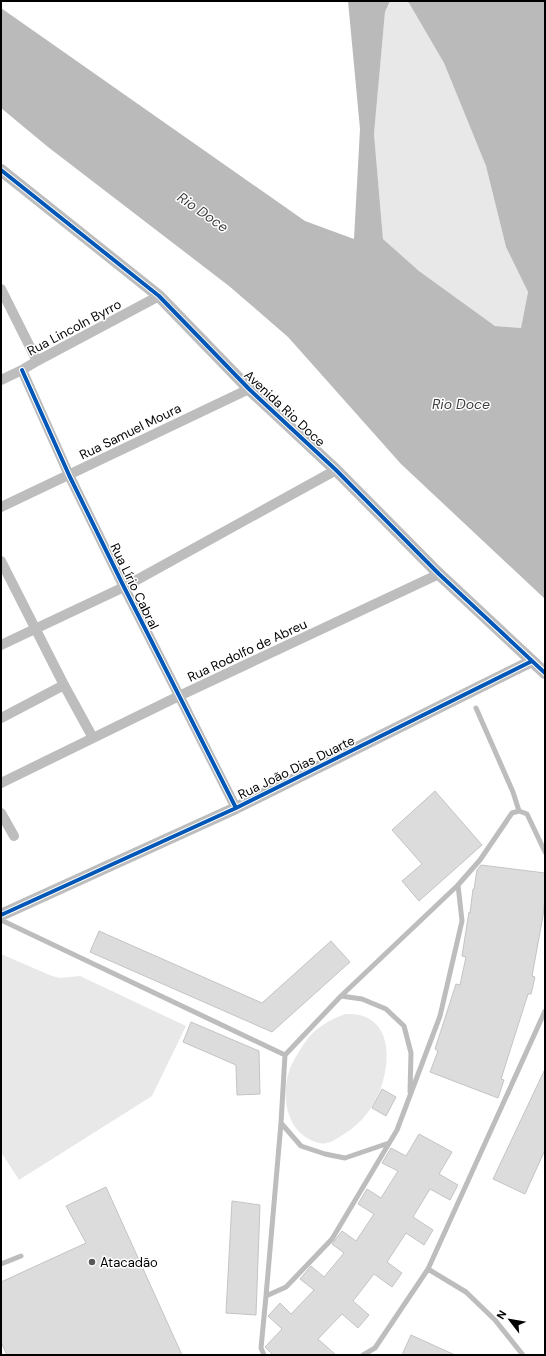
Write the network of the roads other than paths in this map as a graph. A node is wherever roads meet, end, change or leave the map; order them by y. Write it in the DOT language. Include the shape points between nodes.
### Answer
graph roads {
  1 [pos="1,170"];
  2 [pos="1,289"];
  3 [pos="159,296"];
  4 [pos="37,361"];
  5 [pos="22,370"];
  6 [pos="1,380"];
  7 [pos="249,389"];
  8 [pos="336,470"];
  9 [pos="70,475"];
  10 [pos="1,507"];
  11 [pos="1,561"];
  12 [pos="439,574"];
  13 [pos="124,587"];
  14 [pos="36,628"];
  15 [pos="1,645"];
  16 [pos="532,661"];
  17 [pos="545,672"];
  18 [pos="64,685"];
  19 [pos="179,696"];
  20 [pos="476,708"];
  21 [pos="1,718"];
  22 [pos="93,738"];
  23 [pos="1,783"];
  24 [pos="236,808"];
  25 [pos="519,811"];
  26 [pos="1,813"];
  27 [pos="14,836"];
  28 [pos="545,852"];
  29 [pos="458,885"];
  30 [pos="1,915"];
  31 [pos="1,920"];
  32 [pos="341,996"];
  33 [pos="545,1011"];
  34 [pos="285,1054"];
  35 [pos="409,1097"];
  36 [pos="282,1123"];
  37 [pos="389,1143"];
  38 [pos="21,1256"];
  39 [pos="1,1264"];
  40 [pos="428,1269"];
  41 [pos="266,1296"];
  42 [pos="264,1355"];
  43 [pos="363,1355"];
  44 [pos="523,1355"];
  1 -- 3 [label="street, Avenida Rio Doce"];
  2 -- 4 [label="street"];
  3 -- 4 [label="street, Rua Lincoln Byrro"];
  3 -- 7 [label="street, Avenida Rio Doce"];
  4 -- 5 [label="street, Rua Lincoln Byrro"];
  5 -- 6 [label="street, Rua Lincoln Byrro"];
  5 -- 9 [label="street, Rua Lírio Cabral"];
  7 -- 8 [label="street, Avenida Rio Doce"];
  7 -- 9 [label="street, Rua Samuel Moura"];
  8 -- 12 [label="street, Avenida Rio Doce"];
  8 -- 13 [label="street"];
  9 -- 10 [label="street, Rua Samuel Moura"];
  9 -- 13 [label="street, Rua Lírio Cabral"];
  11 -- 14 [label="street"];
  12 -- 16 [label="street, Avenida Rio Doce"];
  12 -- 19 [label="street, Rua Rodolfo de Abreu"];
  13 -- 14 [label="street"];
  13 -- 19 [label="street, Rua Lírio Cabral"];
  14 -- 15 [label="street"];
  14 -- 18 [label="street"];
  16 -- 17 [label="street, Avenida Rio Doce"];
  16 -- 24 [label="street, Rua João Dias Duarte"];
  18 -- 21 [label="street"];
  18 -- 22 [label="street"];
  19 -- 22 [label="street, Rua Rodolfo de Abreu"];
  19 -- 24 [label="street, Rua Lírio Cabral"];
  20 -- 25 [label="lane"];
  22 -- 23 [label="street, Rua Rodolfo de Abreu"];
  24 -- 30 [label="street, Rua João Dias Duarte"];
  25 -- 28 [label="lane" via="527,814"];
  25 -- 29 [label="lane" via="512,813 480,860"];
  26 -- 27 [label="street"];
  29 -- 32 [label="lane"];
  29 -- 35 [label="lane" via="462,921 459,935 440,1016"];
  31 -- 34 [label="lane"];
  32 -- 34 [label="lane"];
  32 -- 35 [label="lane" via="362,999 386,1010 404,1026 411,1053"];
  33 -- 40 [label="lane"];
  34 -- 36 [label="lane"];
  35 -- 37 [label="lane" via="397,1130"];
  36 -- 37 [label="lane" via="301,1146 332,1156 344,1158"];
  36 -- 41 [label="lane"];
  37 -- 41 [label="lane" via="332,1239 286,1287"];
  38 -- 39 [label="lane"];
  40 -- 43 [label="lane" via="376,1348"];
  40 -- 44 [label="lane" via="466,1292 495,1320"];
  41 -- 42 [label="lane" via="261,1348"];
}
